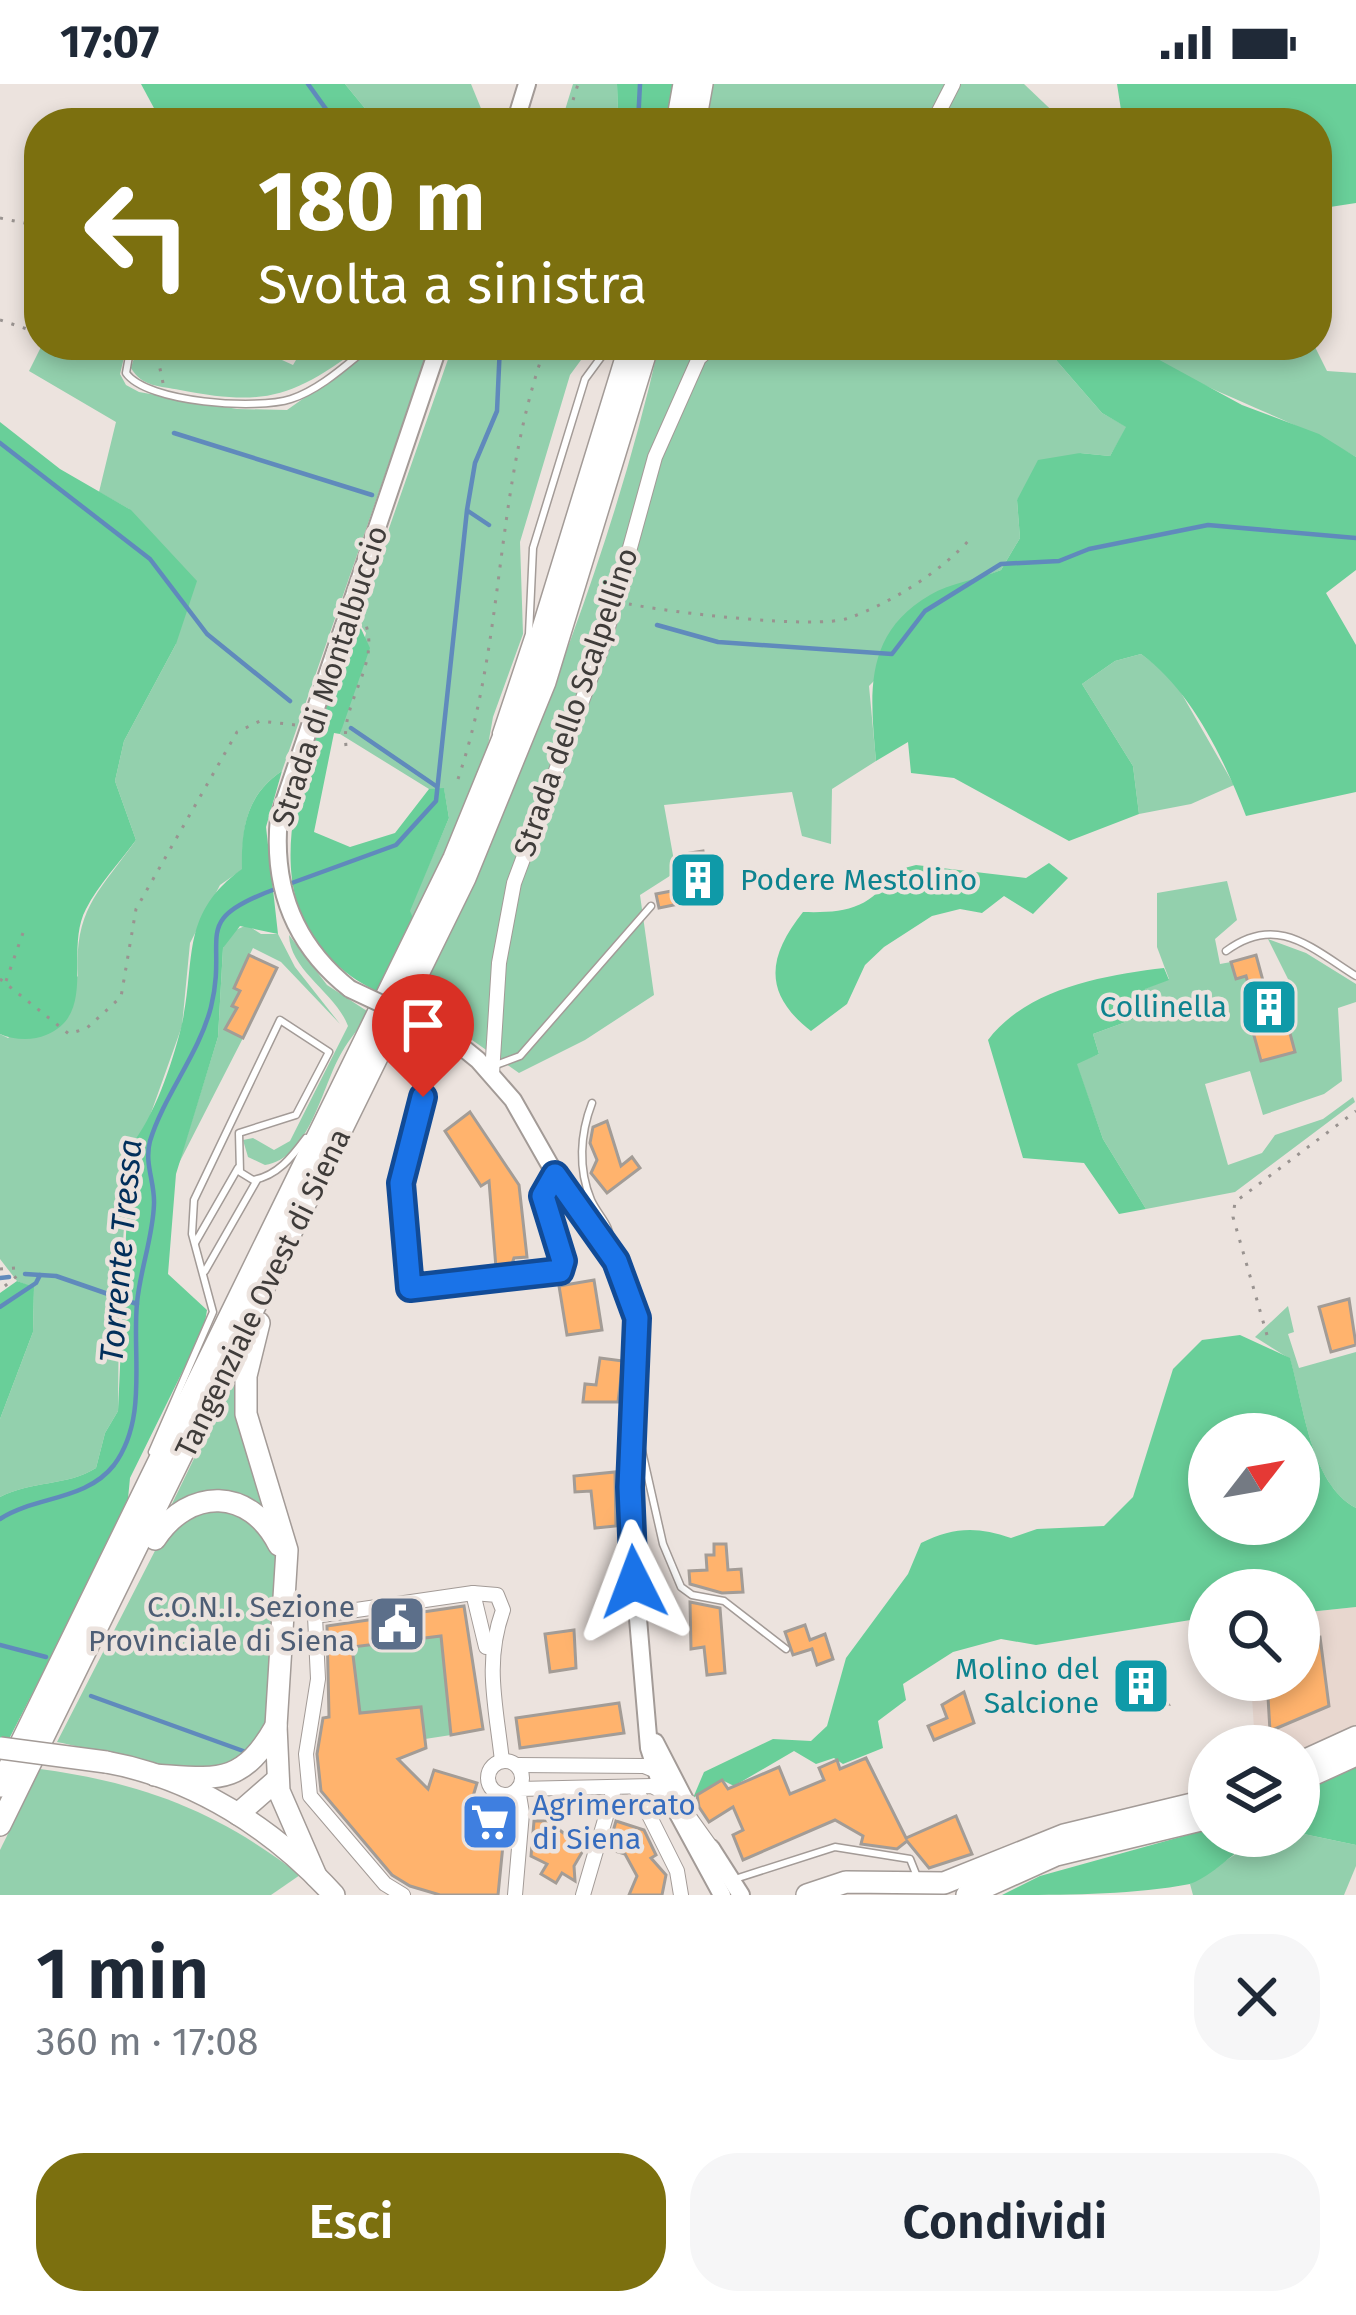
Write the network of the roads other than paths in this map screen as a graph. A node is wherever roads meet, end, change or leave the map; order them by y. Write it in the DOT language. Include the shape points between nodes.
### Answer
graph roads {
  1 [pos="128,360"];
  2 [pos="350,360"];
  3 [pos="434,360"];
  4 [pos="599,360"];
  5 [pos="626,360"];
  6 [pos="644,360"];
  7 [pos="698,360"];
  8 [pos="490,774"];
  9 [pos="651,905"];
  10 [pos="1226,951"];
  11 [pos="1356,976"];
  12 [pos="494,1070"];
  13 [pos="433,1076"];
  14 [pos="339,1091"];
  15 [pos="592,1103"];
  16 [pos="222,1139"];
  17 [pos="236,1155"];
  18 [pos="238,1168"];
  19 [pos="555,1175"];
  20 [pos="257,1180"];
  21 [pos="195,1243"];
  22 [pos="608,1247"];
  23 [pos="205,1272"];
  24 [pos="271,1277"];
  25 [pos="632,1421"];
  26 [pos="137,1509"];
  27 [pos="286,1562"];
  28 [pos="473,1592"];
  29 [pos="105,1615"];
  30 [pos="786,1649"];
  31 [pos="490,1658"];
  32 [pos="276,1726"];
  33 [pos="1356,1737"];
  34 [pos="650,1739"];
  35 [pos="0,1748"];
  36 [pos="1320,1753"];
  37 [pos="1356,1755"];
  38 [pos="509,1763"];
  39 [pos="632,1766"];
  40 [pos="654,1768"];
  41 [pos="243,1770"];
  42 [pos="1320,1771"];
  43 [pos="155,1774"];
  44 [pos="278,1779"];
  45 [pos="9,1787"];
  46 [pos="518,1789"];
  47 [pos="614,1789"];
  48 [pos="636,1789"];
  49 [pos="670,1796"];
  50 [pos="1188,1805"];
  51 [pos="238,1814"];
  52 [pos="1188,1823"];
  53 [pos="0,1826"];
  54 [pos="713,1850"];
  55 [pos="916,1874"];
  56 [pos="316,1876"];
  57 [pos="876,1882"];
  58 [pos="732,1890"];
  59 [pos="334,1895"];
  60 [pos="403,1895"];
  61 [pos="515,1895"];
  62 [pos="583,1895"];
  63 [pos="681,1895"];
  64 [pos="806,1895"];
  65 [pos="898,1895"];
  66 [pos="967,1895"];
  1 -- 2 [label="lane" via="126,373 140,387 234,404 302,395"];
  3 -- 12 [label="street, Strada di Montalbuccio, bridge" via="279,817 277,856 303,942 350,989 446,1034"];
  4 -- 8 [label="lane" via="585,379 533,548 532,621 497,725"];
  5 -- 8 [label="main road, Tangenziale Ovest di Siena" via="560,584"];
  6 -- 24 [label="main road, Tangenziale Ovest di Siena" via="578,586 506,782"];
  7 -- 12 [label="street, Strada dello Scalpellino" via="656,457 615,601 510,895"];
  8 -- 14 [label="main road, Tangenziale Ovest di Siena"];
  9 -- 12 [label="lane" via="520,1056"];
  10 -- 11 [label="lane" via="1253,931 1270,932"];
  12 -- 19 [label="street, Strada di Montalbuccio"];
  13 -- 19 [label="lane" via="402,1171 410,1288 560,1271 543,1196"];
  14 -- 20 [label="lane" via="291,1158"];
  14 -- 26 [label="main road, Tangenziale Ovest di Siena"];
  15 -- 22 [label="lane" via="583,1172 610,1230"];
  16 -- 17 [label="lane"];
  16 -- 17 [label="lane" via="280,1020 329,1052 296,1115 242,1130"];
  16 -- 21 [label="lane" via="193,1206"];
  17 -- 18 [label="lane"];
  18 -- 20 [label="lane"];
  18 -- 21 [label="lane"];
  19 -- 22 [label="street, Strada di Montalbuccio"];
  20 -- 23 [label="lane"];
  21 -- 23 [label="lane"];
  22 -- 25 [label="street, Strada di Montalbuccio" via="638,1328"];
  23 -- 26 [label="lane" via="211,1322 146,1464"];
  24 -- 27 [label="main road" via="245,1404"];
  24 -- 29 [label="main road, Tangenziale Ovest di Siena"];
  25 -- 30 [label="lane" via="681,1587 724,1600"];
  25 -- 34 [label="street, Strada di Montalbuccio" via="632,1558"];
  26 -- 45 [label="main road, Tangenziale Ovest di Siena"];
  27 -- 29 [label="main road" via="253,1510 219,1499 196,1502 166,1522"];
  27 -- 32 [label="main road"];
  28 -- 31 [label="street"];
  28 -- 31 [label="street" via="497,1594 503,1603"];
  28 -- 60 [label="street" via="324,1611 313,1622 310,1796"];
  29 -- 45 [label="main road, Tangenziale Ovest di Siena"];
  31 -- 38 [label="street"];
  32 -- 41 [label="main road"];
  32 -- 44 [label="main road"];
  33 -- 36 [label="main road"];
  34 -- 39 [label="street"];
  34 -- 40 [label="street, Strada di Montalbuccio"];
  34 -- 54 [label="street, Strada di Montalbuccio"];
  35 -- 43 [label="main road, bridge"];
  37 -- 42 [label="main road"];
  38 -- 39 [label="street"];
  38 -- 46 [label="street" via="522,1780"];
  38 -- 46 [label="street" via="490,1770 490,1786 504,1795"];
  39 -- 40 [label="street"];
  40 -- 49 [label="street, Strada di Montalbuccio"];
  40 -- 54 [label="street"];
  41 -- 43 [label="main road"];
  41 -- 51 [label="main road"];
  43 -- 51 [label="main road"];
  44 -- 51 [label="main road"];
  44 -- 56 [label="main road"];
  45 -- 53 [label="main road, Tangenziale Ovest di Siena"];
  46 -- 47 [label="street"];
  46 -- 61 [label="street"];
  47 -- 48 [label="street"];
  47 -- 62 [label="street"];
  48 -- 49 [label="street" via="652,1786"];
  48 -- 63 [label="street"];
  49 -- 58 [label="street, Strada di Montalbuccio"];
  50 -- 57 [label="main road" via="1064,1834 936,1885"];
  51 -- 56 [label="main road"];
  52 -- 66 [label="main road" via="1057,1856"];
  54 -- 58 [label="street, Strada di Montalbuccio"];
  55 -- 58 [label="lane" via="910,1858 835,1847"];
  56 -- 59 [label="main road"];
  57 -- 64 [label="main road" via="837,1883"];
  57 -- 65 [label="main road"];
}
